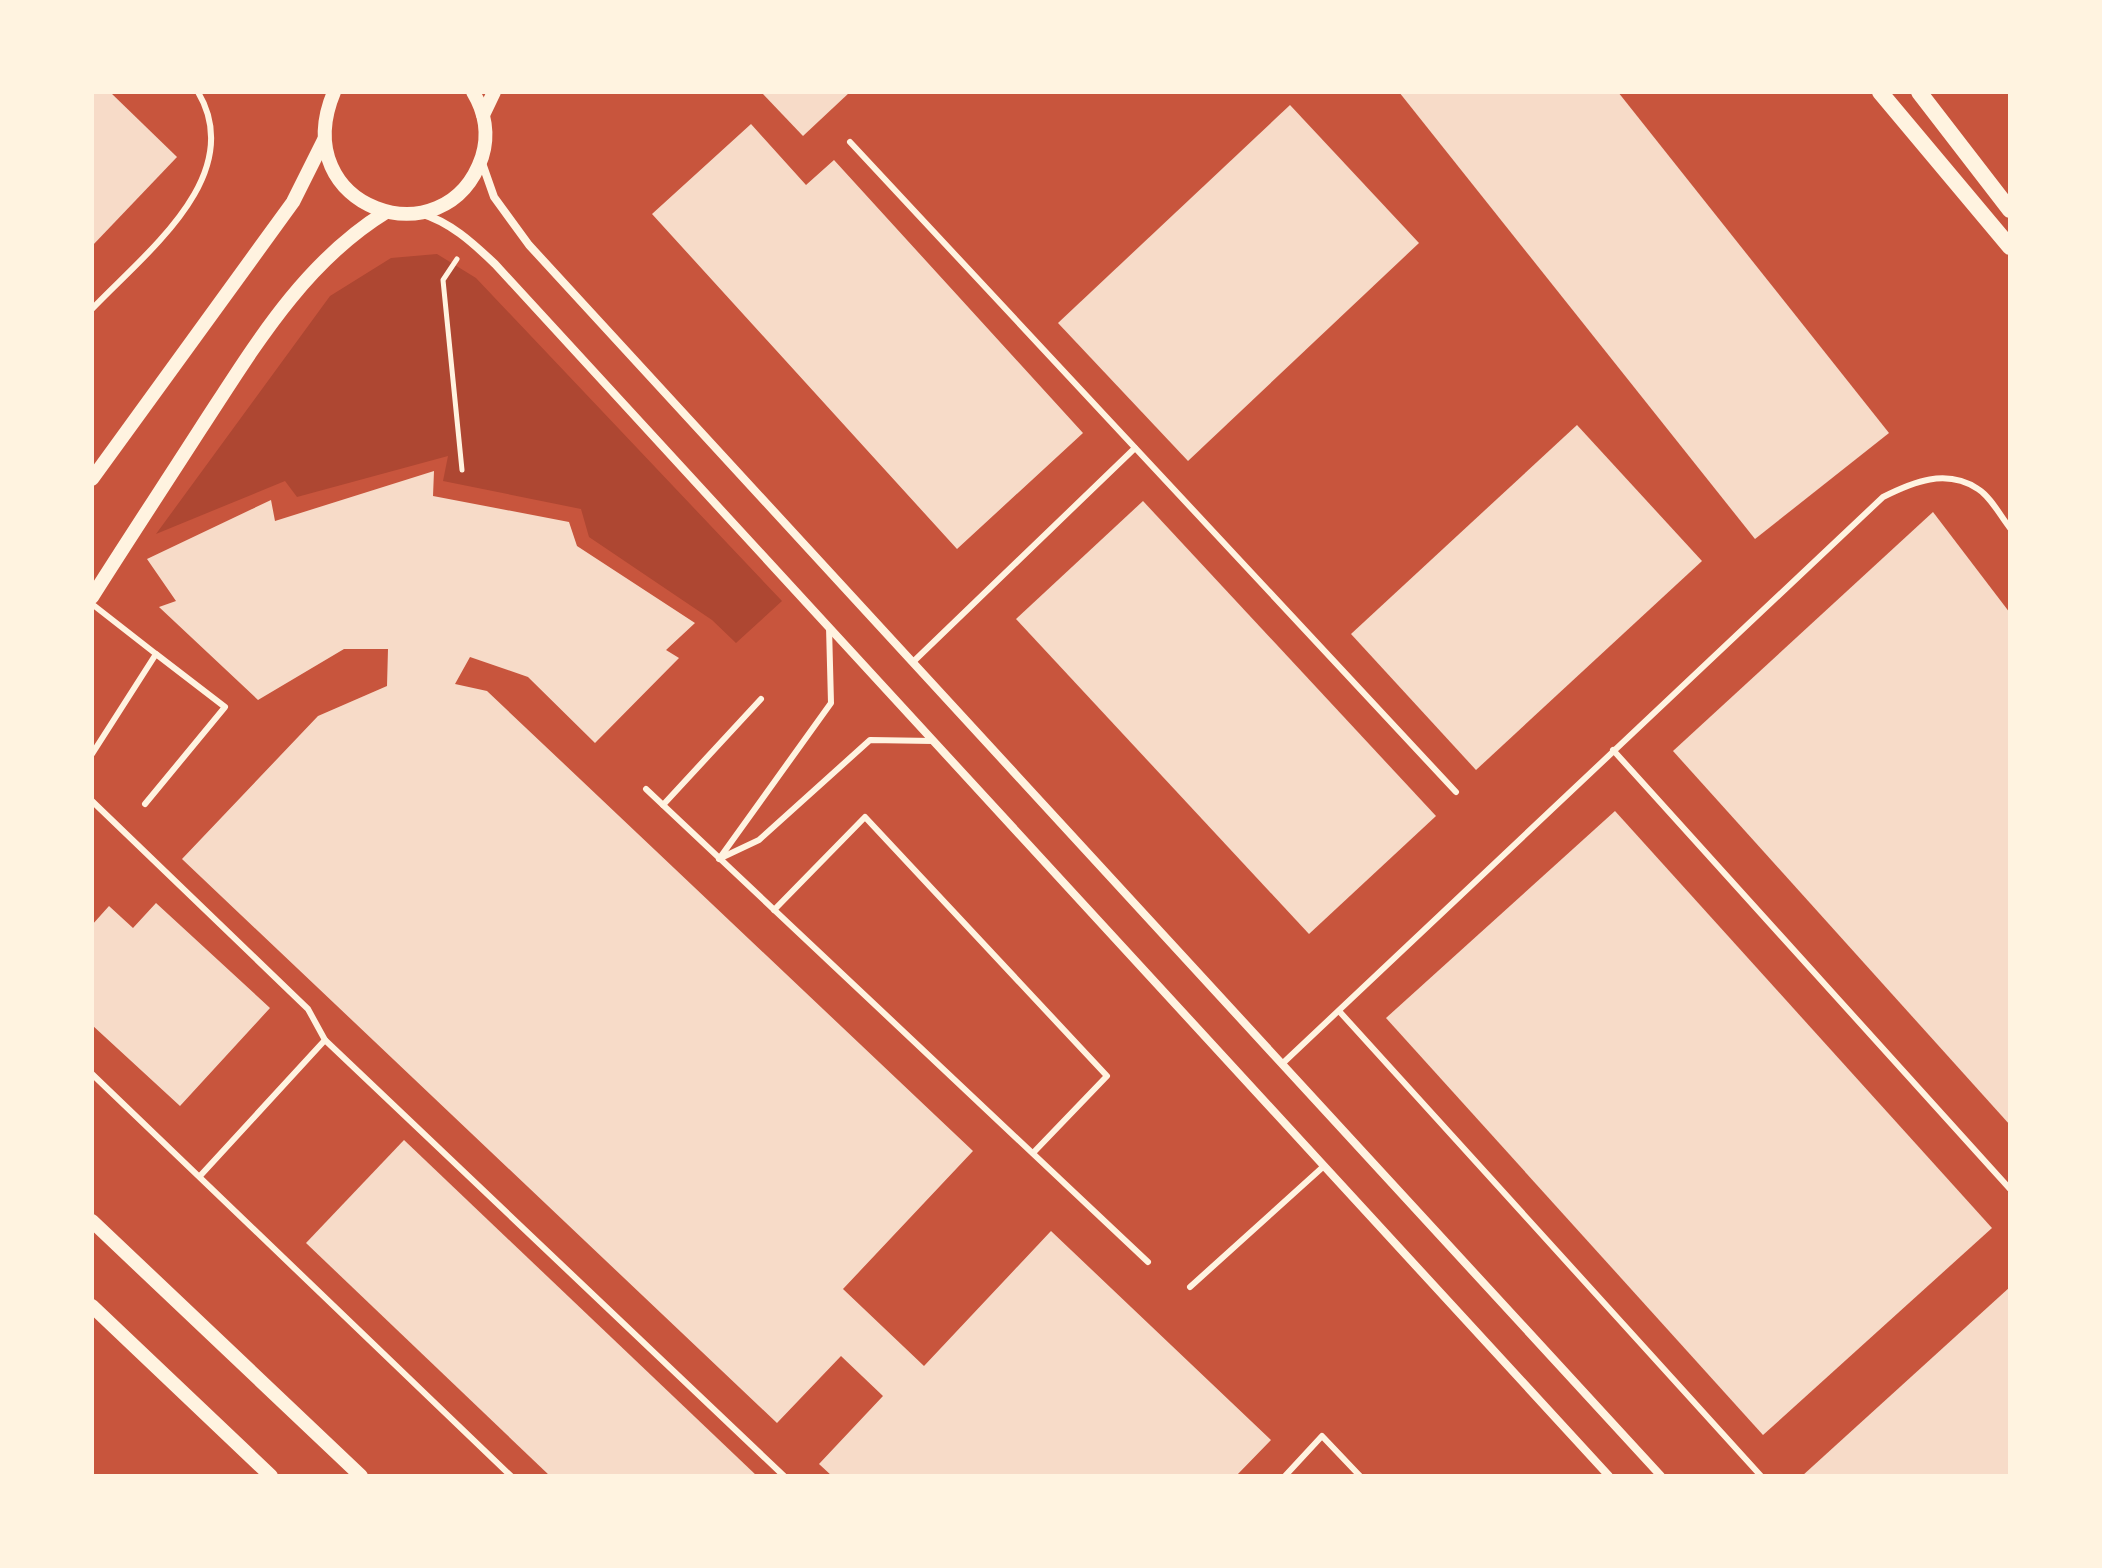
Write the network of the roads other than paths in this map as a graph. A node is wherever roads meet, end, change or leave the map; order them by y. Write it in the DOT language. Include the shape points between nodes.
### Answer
graph roads {
  1 [pos="198,92"];
  2 [pos="334,92"];
  3 [pos="473,92"];
  4 [pos="494,92"];
  5 [pos="1880,92"];
  6 [pos="1919,92"];
  7 [pos="483,115"];
  8 [pos="324,140"];
  9 [pos="850,142"];
  10 [pos="481,160"];
  11 [pos="2010,210"];
  12 [pos="386,212"];
  13 [pos="419,213"];
  14 [pos="2010,247"];
  15 [pos="92,309"];
  16 [pos="1135,448"];
  17 [pos="92,479"];
  18 [pos="2010,528"];
  19 [pos="92,597"];
  20 [pos="92,604"];
  21 [pos="829,627"];
  22 [pos="156,654"];
  23 [pos="913,662"];
  24 [pos="761,699"];
  25 [pos="934,741"];
  26 [pos="1613,750"];
  27 [pos="92,754"];
  28 [pos="646,789"];
  29 [pos="1456,792"];
  30 [pos="92,801"];
  31 [pos="145,804"];
  32 [pos="663,805"];
  33 [pos="719,859"];
  34 [pos="774,910"];
  35 [pos="1339,1011"];
  36 [pos="325,1040"];
  37 [pos="1282,1064"];
  38 [pos="92,1074"];
  39 [pos="1033,1153"];
  40 [pos="1324,1166"];
  41 [pos="200,1176"];
  42 [pos="2010,1189"];
  43 [pos="92,1221"];
  44 [pos="1148,1262"];
  45 [pos="1190,1287"];
  46 [pos="92,1306"];
  47 [pos="271,1476"];
  48 [pos="361,1476"];
  49 [pos="511,1476"];
  50 [pos="784,1476"];
  51 [pos="1285,1476"];
  52 [pos="1360,1476"];
  53 [pos="1609,1476"];
  54 [pos="1661,1476"];
  55 [pos="1761,1476"];
  1 -- 15 [label="lane" via="208,109 211,146 204,181 186,210"];
  2 -- 8 [label="street"];
  3 -- 7 [label="street"];
  4 -- 7 [label="street"];
  5 -- 14 [label="main road"];
  6 -- 11 [label="main road"];
  7 -- 10 [label="street"];
  8 -- 12 [label="street" via="336,176 349,192"];
  8 -- 17 [label="street" via="293,202"];
  9 -- 16 [label="lane"];
  10 -- 13 [label="street" via="465,188"];
  10 -- 23 [label="street" via="494,197 529,245"];
  12 -- 13 [label="street"];
  12 -- 19 [label="street" via="341,242 305,280"];
  13 -- 21 [label="street" via="439,219 495,264"];
  16 -- 23 [label="lane"];
  16 -- 29 [label="lane"];
  18 -- 26 [label="lane" via="1980,490 1955,480 1920,479 1883,497"];
  20 -- 22 [label="lane"];
  21 -- 25 [label="street"];
  21 -- 33 [label="lane" via="831,703"];
  22 -- 27 [label="lane"];
  22 -- 31 [label="lane" via="225,707"];
  23 -- 37 [label="street"];
  24 -- 32 [label="lane"];
  25 -- 33 [label="lane" via="870,740 759,840"];
  25 -- 40 [label="street"];
  26 -- 35 [label="lane"];
  26 -- 42 [label="lane"];
  28 -- 32 [label="lane"];
  30 -- 36 [label="lane" via="308,1009"];
  32 -- 33 [label="lane"];
  33 -- 34 [label="lane"];
  34 -- 39 [label="lane"];
  34 -- 39 [label="lane" via="865,817 1107,1076"];
  35 -- 37 [label="lane"];
  35 -- 55 [label="lane"];
  36 -- 41 [label="lane"];
  36 -- 50 [label="lane"];
  37 -- 54 [label="street"];
  38 -- 41 [label="lane"];
  39 -- 44 [label="lane"];
  40 -- 45 [label="lane"];
  40 -- 53 [label="street"];
  41 -- 49 [label="lane"];
  43 -- 48 [label="street"];
  46 -- 47 [label="street"];
  51 -- 52 [label="lane" via="1322,1436"];
}
